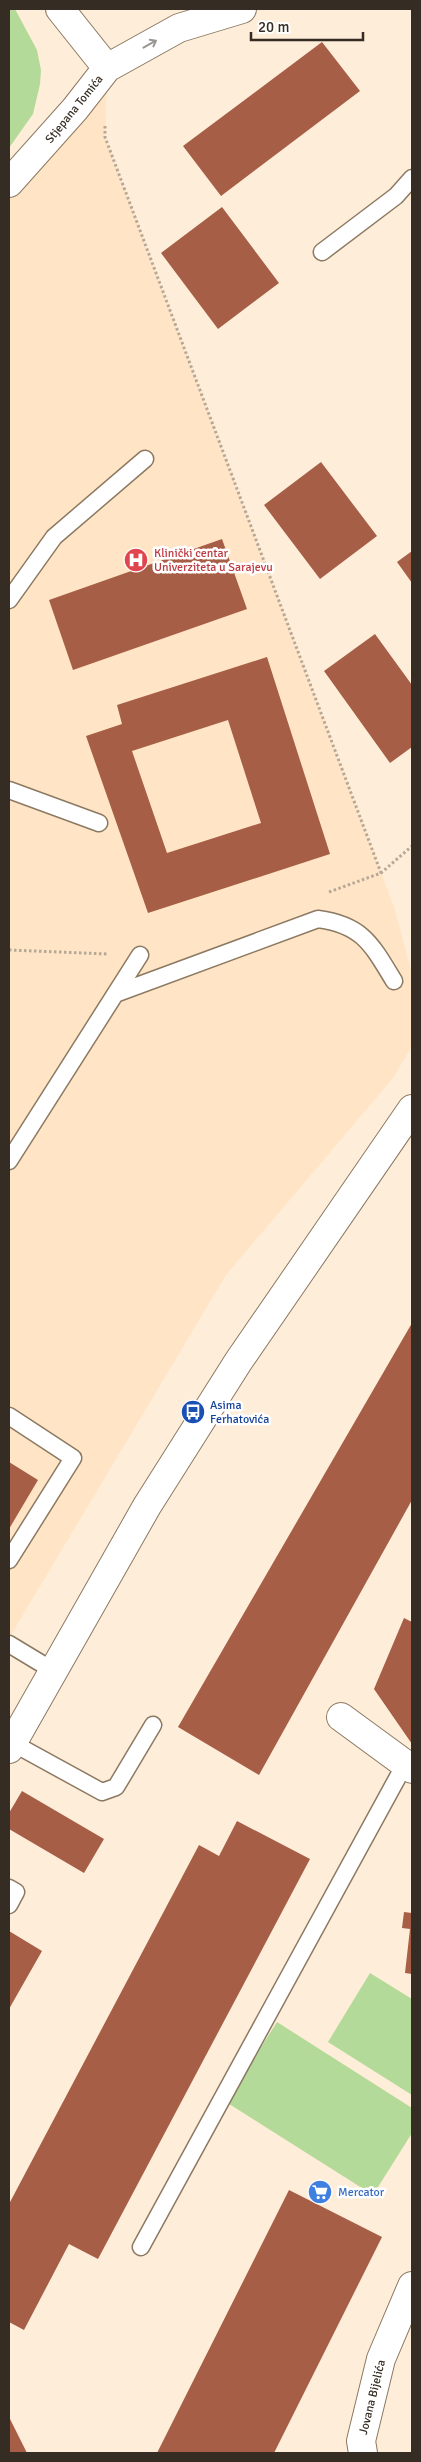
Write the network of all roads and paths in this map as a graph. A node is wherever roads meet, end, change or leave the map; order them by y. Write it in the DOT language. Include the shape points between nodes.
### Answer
graph roads {
  1 [pos="60,9"];
  2 [pos="242,9"];
  3 [pos="107,68"];
  4 [pos="412,178"];
  5 [pos="9,183"];
  6 [pos="322,252"];
  7 [pos="144,459"];
  8 [pos="9,600"];
  9 [pos="9,790"];
  10 [pos="99,823"];
  11 [pos="412,846"];
  12 [pos="381,873"];
  13 [pos="322,894"];
  14 [pos="9,950"];
  15 [pos="140,955"];
  16 [pos="394,980"];
  17 [pos="115,994"];
  18 [pos="412,1109"];
  19 [pos="9,1162"];
  20 [pos="9,1416"];
  21 [pos="9,1560"];
  22 [pos="9,1644"];
  23 [pos="52,1670"];
  24 [pos="341,1716"];
  25 [pos="154,1725"];
  26 [pos="10,1744"];
  27 [pos="408,1767"];
  28 [pos="9,1888"];
  29 [pos="9,1905"];
  30 [pos="141,2247"];
  31 [pos="412,2286"];
  32 [pos="362,2453"];
  1 -- 3 [label="street, Stjepana Tomića"];
  3 -- 2 [label="street, one-way" via="179,28"];
  3 -- 5 [label="street, Stjepana Tomića" via="75,110"];
  3 -- 12 [label="path" via="105,137"];
  4 -- 6 [label="lane" via="396,196"];
  7 -- 8 [label="lane" via="54,537"];
  9 -- 10 [label="lane"];
  11 -- 12 [label="path"];
  12 -- 13 [label="path"];
  14 -- 15 [label="path"];
  15 -- 17 [label="lane"];
  16 -- 17 [label="lane" via="376,952 356,930 339,922 318,919"];
  17 -- 19 [label="lane"];
  18 -- 23 [label="street" via="238,1362 139,1520"];
  20 -- 21 [label="lane" via="73,1458"];
  22 -- 23 [label="lane"];
  23 -- 26 [label="street"];
  24 -- 27 [label="street"];
  25 -- 26 [label="lane" via="116,1787 102,1792"];
  27 -- 30 [label="lane"];
  28 -- 29 [label="lane" via="16,1892"];
  31 -- 32 [label="street, Jovana Bijelića" via="381,2359 361,2441"];
}
